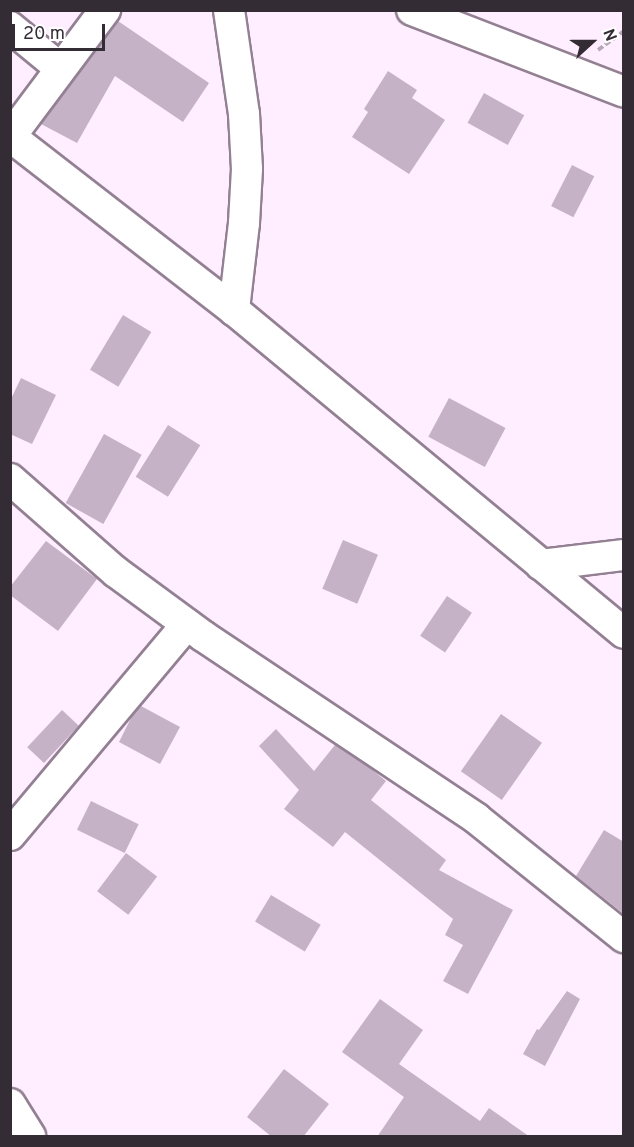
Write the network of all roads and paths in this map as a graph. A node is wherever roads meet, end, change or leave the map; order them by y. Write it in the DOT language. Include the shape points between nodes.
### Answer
graph roads {
  1 [pos="105,10"];
  2 [pos="229,10"];
  3 [pos="412,10"];
  4 [pos="10,27"];
  5 [pos="60,68"];
  6 [pos="624,92"];
  7 [pos="11,137"];
  8 [pos="234,310"];
  9 [pos="10,479"];
  10 [pos="624,555"];
  11 [pos="541,565"];
  12 [pos="187,624"];
  13 [pos="624,633"];
  14 [pos="10,835"];
  15 [pos="624,937"];
  16 [pos="10,1104"];
  17 [pos="30,1137"];
  1 -- 5 [label="street"];
  2 -- 8 [label="street" via="244,114 247,169"];
  3 -- 6 [label="street"];
  4 -- 5 [label="street"];
  5 -- 7 [label="street"];
  7 -- 8 [label="street"];
  8 -- 11 [label="street"];
  9 -- 12 [label="street" via="116,572"];
  10 -- 11 [label="street"];
  11 -- 13 [label="street"];
  12 -- 14 [label="street"];
  12 -- 15 [label="street" via="477,819"];
  16 -- 17 [label="street"];
}
